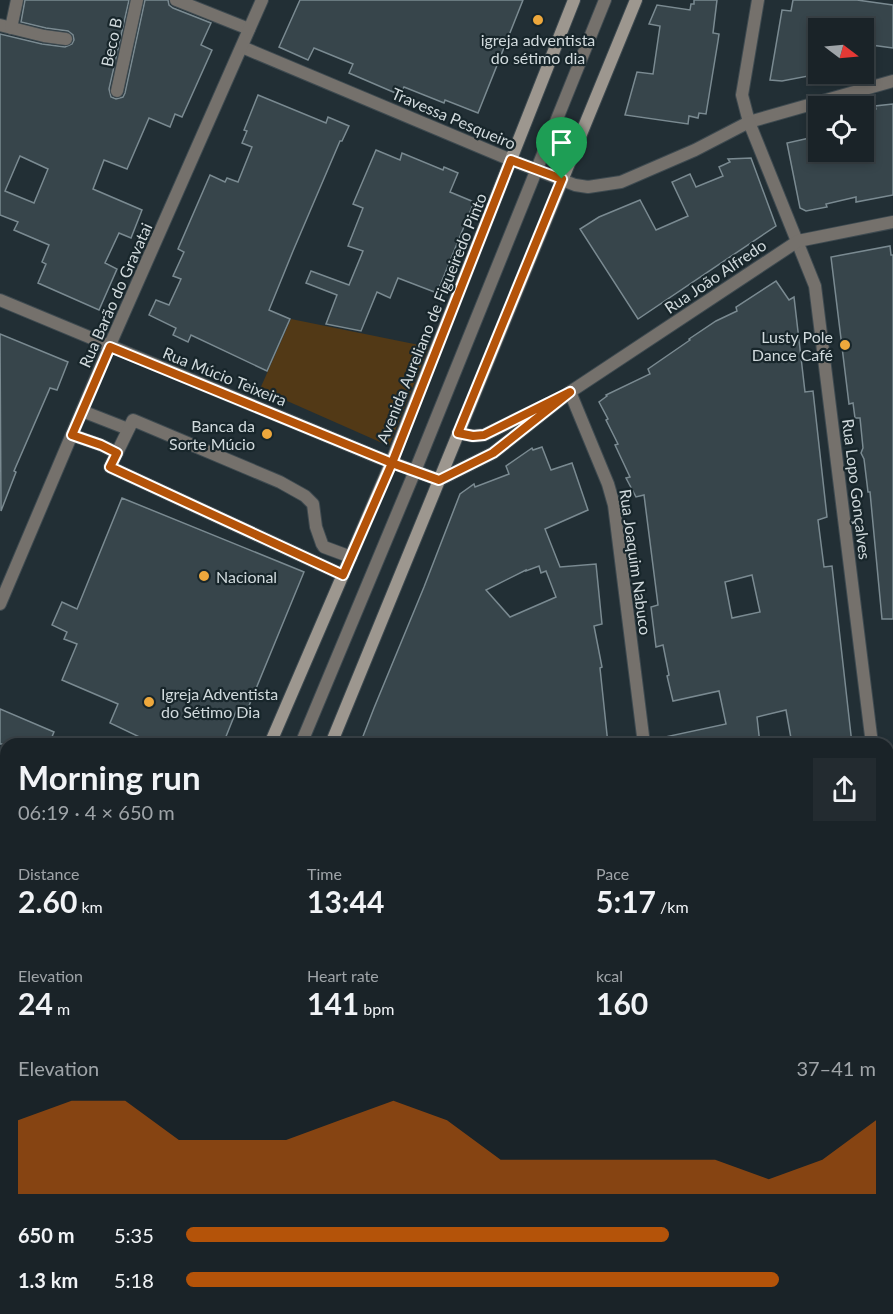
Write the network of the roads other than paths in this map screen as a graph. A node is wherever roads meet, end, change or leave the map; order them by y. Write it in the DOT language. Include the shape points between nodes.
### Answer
graph roads {
  1 [pos="17,0"];
  2 [pos="137,0"];
  3 [pos="176,0"];
  4 [pos="262,0"];
  5 [pos="574,0"];
  6 [pos="605,0"];
  7 [pos="636,0"];
  8 [pos="759,0"];
  9 [pos="5,27"];
  10 [pos="249,29"];
  11 [pos="66,39"];
  12 [pos="242,47"];
  13 [pos="893,81"];
  14 [pos="117,91"];
  15 [pos="748,122"];
  16 [pos="511,160"];
  17 [pos="537,169"];
  18 [pos="562,179"];
  19 [pos="893,222"];
  20 [pos="798,241"];
  21 [pos="0,300"];
  22 [pos="110,347"];
  23 [pos="570,392"];
  24 [pos="82,411"];
  25 [pos="128,429"];
  26 [pos="458,433"];
  27 [pos="72,435"];
  28 [pos="117,453"];
  29 [pos="392,463"];
  30 [pos="415,471"];
  31 [pos="439,480"];
  32 [pos="319,536"];
  33 [pos="351,556"];
  34 [pos="309,559"];
  35 [pos="343,575"];
  36 [pos="0,604"];
  37 [pos="273,738"];
  38 [pos="304,738"];
  39 [pos="333,738"];
  40 [pos="643,738"];
  41 [pos="871,738"];
  1 -- 9 [label="street"];
  2 -- 14 [label="street, Beco B"];
  3 -- 10 [label="street"];
  4 -- 10 [label="street, Rua Barão do Gravatai"];
  5 -- 16 [label="main road, Avenida Aureliano de Figueiredo Pinto"];
  6 -- 17 [label="street"];
  7 -- 18 [label="main road"];
  8 -- 15 [label="street, Rua Lopo Gonçalves" via="742,95"];
  9 -- 11 [label="street"];
  10 -- 12 [label="street, Rua Barão do Gravatai"];
  12 -- 16 [label="street, Travessa Pesqueiro"];
  12 -- 22 [label="street, Rua Barão do Gravatai"];
  13 -- 15 [label="street, Travessa Pesqueiro"];
  15 -- 18 [label="street, Travessa Pesqueiro" via="621,182 588,188"];
  15 -- 20 [label="street, Rua Lopo Gonçalves"];
  16 -- 17 [label="street, Travessa Pesqueiro"];
  16 -- 29 [label="main road, Avenida Aureliano de Figueiredo Pinto"];
  17 -- 18 [label="street, Travessa Pesqueiro"];
  17 -- 30 [label="street"];
  18 -- 26 [label="main road"];
  19 -- 20 [label="street, Rua João Alfredo"];
  20 -- 23 [label="street, Rua João Alfredo"];
  20 -- 41 [label="street, Rua Lopo Gonçalves" via="815,286"];
  21 -- 22 [label="street, Rua Múcio Teixeira"];
  22 -- 24 [label="street, Rua Barão do Gravatai"];
  22 -- 29 [label="street, Rua Múcio Teixeira"];
  23 -- 26 [label="street, Rua João Alfredo" via="484,435"];
  23 -- 31 [label="street, Rua João Alfredo" via="493,453"];
  23 -- 40 [label="street, Rua Joaquim Nabuco" via="614,505"];
  24 -- 25 [label="street"];
  24 -- 27 [label="street, Rua Barão do Gravatai"];
  25 -- 28 [label="street"];
  25 -- 32 [label="street" via="133,420 305,496 313,504"];
  26 -- 31 [label="main road"];
  27 -- 28 [label="street"];
  27 -- 36 [label="street, Rua Barão do Gravatai"];
  28 -- 34 [label="street" via="110,467"];
  29 -- 30 [label="street, Rua Múcio Teixeira"];
  29 -- 33 [label="main road, Avenida Aureliano de Figueiredo Pinto"];
  30 -- 31 [label="street, Rua Múcio Teixeira"];
  30 -- 38 [label="street"];
  31 -- 39 [label="main road"];
  32 -- 33 [label="street" via="324,547"];
  32 -- 34 [label="street"];
  33 -- 35 [label="main road, Avenida Aureliano de Figueiredo Pinto"];
  34 -- 35 [label="street"];
  35 -- 37 [label="main road, Avenida Aureliano de Figueiredo Pinto"];
}
